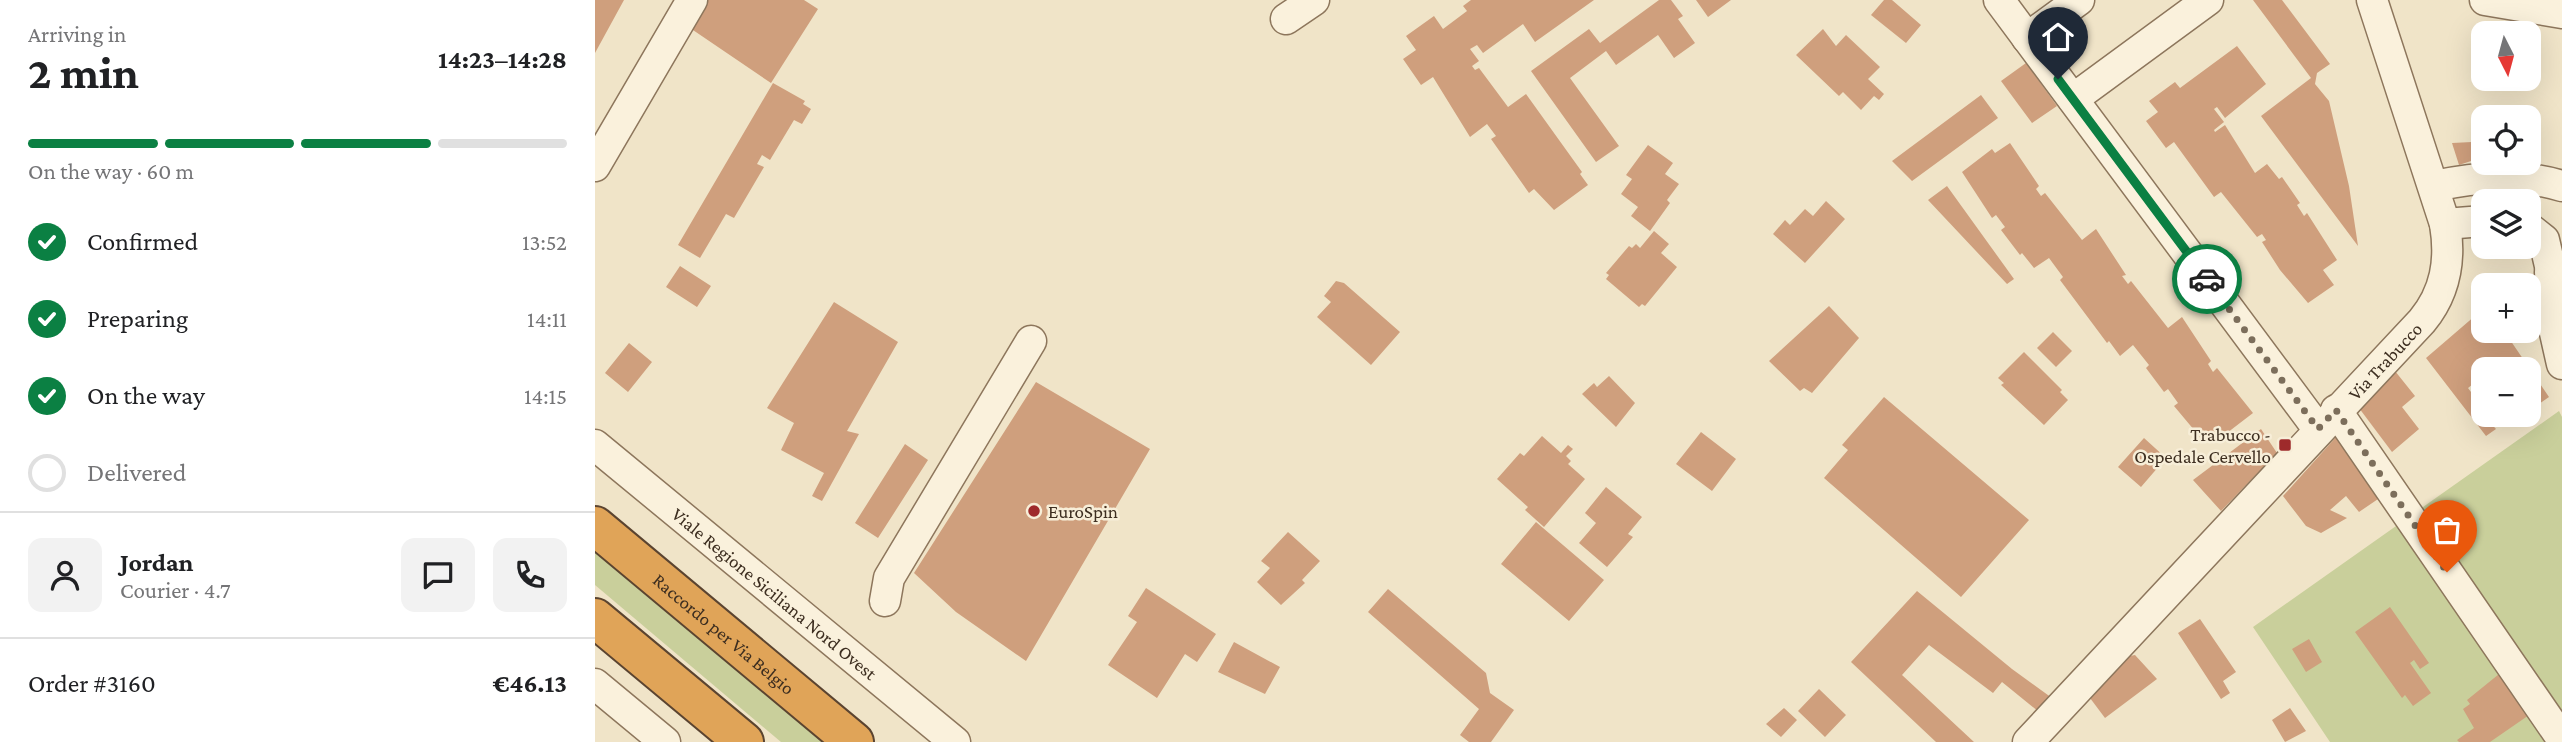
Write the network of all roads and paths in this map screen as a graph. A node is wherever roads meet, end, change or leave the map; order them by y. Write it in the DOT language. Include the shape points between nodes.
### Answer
graph roads {
  1 [pos="692,0"];
  2 [pos="1314,0"];
  3 [pos="1999,0"];
  4 [pos="2078,0"];
  5 [pos="2208,0"];
  6 [pos="2372,0"];
  7 [pos="2485,0"];
  8 [pos="2562,13"];
  9 [pos="1286,19"];
  10 [pos="2027,38"];
  11 [pos="2073,99"];
  12 [pos="595,166"];
  13 [pos="2434,186"];
  14 [pos="2562,186"];
  15 [pos="2471,221"];
  16 [pos="2445,224"];
  17 [pos="2546,249"];
  18 [pos="2562,301"];
  19 [pos="1031,341"];
  20 [pos="2562,364"];
  21 [pos="2327,420"];
  22 [pos="595,445"];
  23 [pos="595,526"];
  24 [pos="885,601"];
  25 [pos="595,618"];
  26 [pos="595,684"];
  27 [pos="2562,740"];
  28 [pos="665,742"];
  29 [pos="744,742"];
  30 [pos="854,742"];
  31 [pos="955,742"];
  32 [pos="2028,742"];
  1 -- 12 [label="street"];
  2 -- 9 [label="street"];
  3 -- 10 [label="street"];
  4 -- 10 [label="street"];
  5 -- 11 [label="street"];
  6 -- 13 [label="street, Via Trabucco"];
  7 -- 8 [label="street"];
  10 -- 11 [label="street"];
  11 -- 21 [label="street"];
  13 -- 14 [label="street" via="2512,176"];
  13 -- 16 [label="street, Via Trabucco"];
  15 -- 16 [label="street"];
  16 -- 21 [label="street, Via Trabucco" via="2449,243 2446,269 2434,306"];
  17 -- 18 [label="street"];
  17 -- 20 [label="street"];
  19 -- 24 [label="street" via="889,578"];
  21 -- 27 [label="street"];
  21 -- 32 [label="street, Via Trabucco"];
  22 -- 31 [label="street, Viale Regione Siciliana Nord Ovest"];
  23 -- 30 [label="highway, Raccordo per Via Belgio"];
  25 -- 29 [label="highway"];
  26 -- 28 [label="street"];
}
